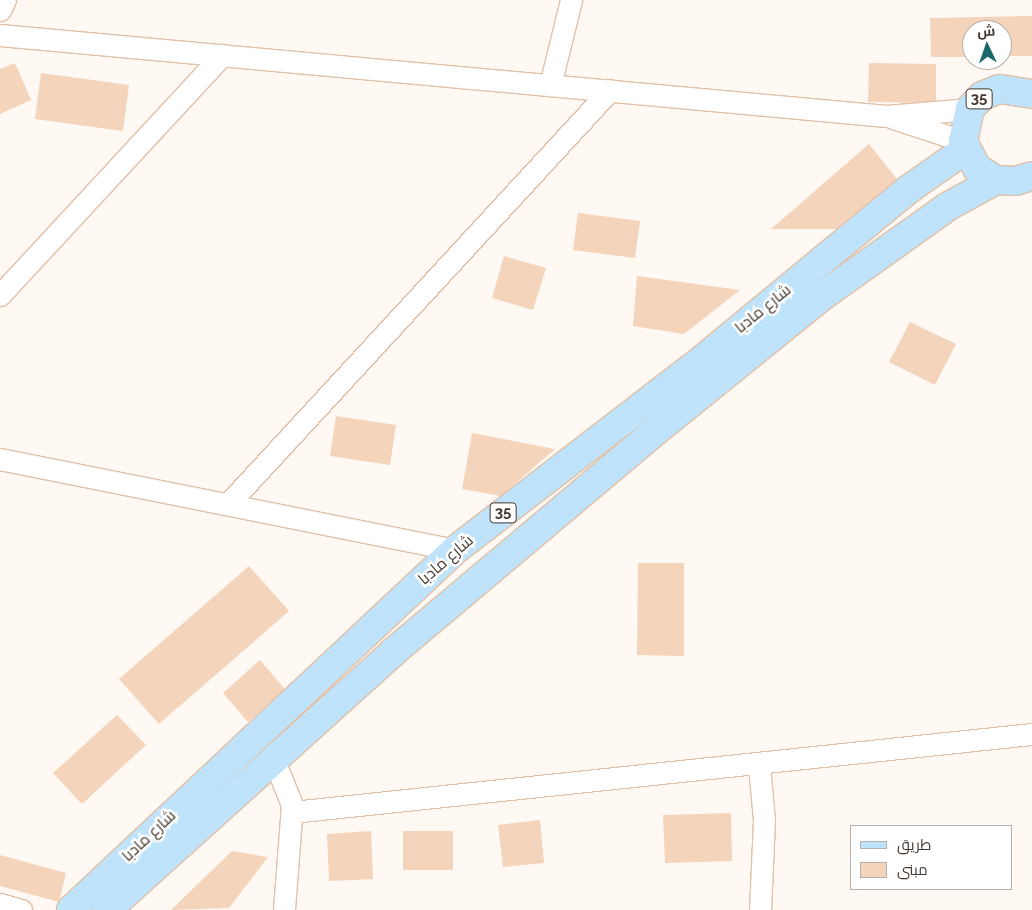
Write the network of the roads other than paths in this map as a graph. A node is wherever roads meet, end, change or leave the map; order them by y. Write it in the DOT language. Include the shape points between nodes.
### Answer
graph roads {
  1 [pos="5,0"];
  2 [pos="571,0"];
  3 [pos="0,10"];
  4 [pos="0,35"];
  5 [pos="222,55"];
  6 [pos="550,85"];
  7 [pos="1027,87"];
  8 [pos="610,90"];
  9 [pos="970,109"];
  10 [pos="886,116"];
  11 [pos="964,145"];
  12 [pos="1032,176"];
  13 [pos="996,180"];
  14 [pos="0,296"];
  15 [pos="0,459"];
  16 [pos="228,504"];
  17 [pos="455,550"];
  18 [pos="1032,734"];
  19 [pos="274,758"];
  20 [pos="759,766"];
  21 [pos="292,812"];
  22 [pos="0,904"];
  23 [pos="21,910"];
  24 [pos="72,910"];
  25 [pos="107,910"];
  26 [pos="284,910"];
  27 [pos="760,910"];
  1 -- 3 [label="street"];
  2 -- 6 [label="street"];
  4 -- 5 [label="street"];
  5 -- 6 [label="street"];
  5 -- 14 [label="street"];
  6 -- 8 [label="street"];
  7 -- 9 [label="main road, 35" via="999,89 982,96"];
  8 -- 10 [label="street"];
  8 -- 16 [label="street"];
  9 -- 10 [label="street"];
  9 -- 11 [label="main road, 35"];
  10 -- 11 [label="street"];
  11 -- 13 [label="main road" via="977,168"];
  11 -- 17 [label="main road, شارع مادبا / 35" via="693,367"];
  12 -- 13 [label="main road, 35" via="1015,181"];
  13 -- 19 [label="main road, شارع مادبا / 35" via="947,207 822,297 662,425"];
  15 -- 16 [label="street"];
  16 -- 17 [label="street"];
  17 -- 24 [label="main road, شارع مادبا / 35"];
  18 -- 20 [label="street"];
  19 -- 21 [label="street"];
  19 -- 25 [label="main road, شارع مادبا / 35"];
  20 -- 21 [label="street"];
  20 -- 27 [label="street" via="764,820"];
  21 -- 26 [label="street"];
  22 -- 23 [label="street"];
}
